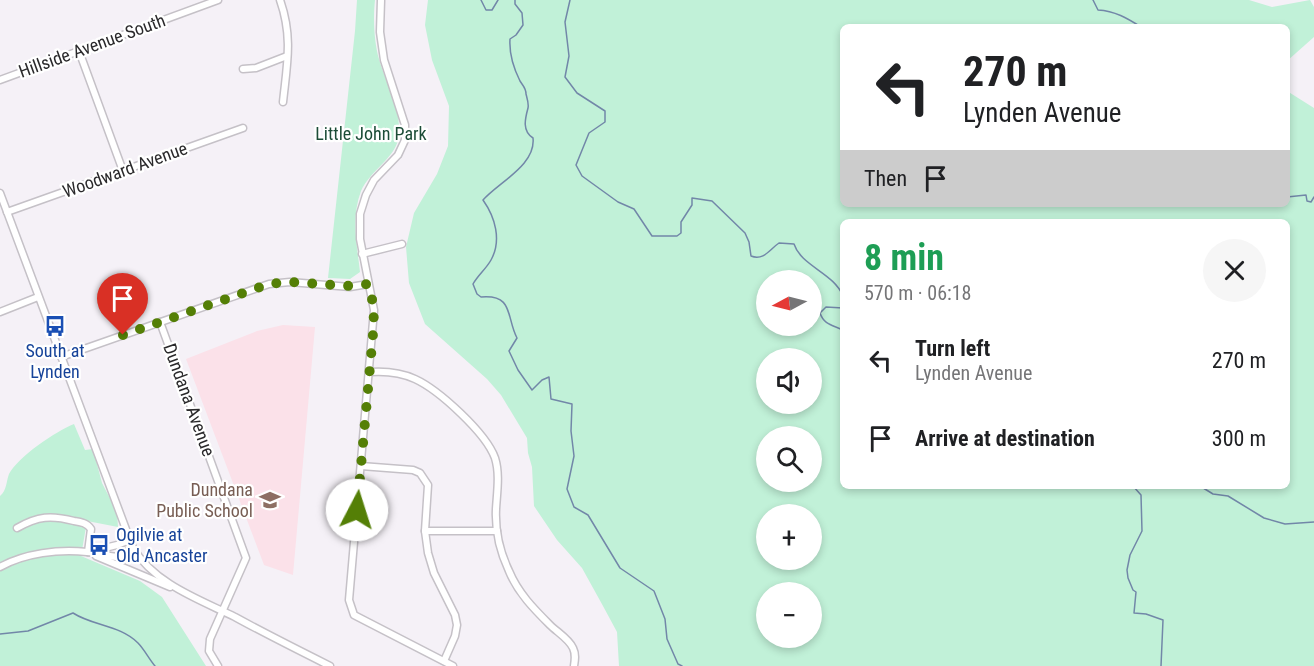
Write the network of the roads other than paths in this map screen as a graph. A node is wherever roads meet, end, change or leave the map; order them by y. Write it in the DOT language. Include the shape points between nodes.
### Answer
graph roads {
  1 [pos="218,0"];
  2 [pos="280,0"];
  3 [pos="381,0"];
  4 [pos="79,51"];
  5 [pos="287,56"];
  6 [pos="243,69"];
  7 [pos="0,80"];
  8 [pos="284,102"];
  9 [pos="243,128"];
  10 [pos="123,171"];
  11 [pos="0,193"];
  12 [pos="7,213"];
  13 [pos="402,244"];
  14 [pos="362,255"];
  15 [pos="368,284"];
  16 [pos="38,297"];
  17 [pos="0,312"];
  18 [pos="160,322"];
  19 [pos="61,357"];
  20 [pos="370,372"];
  21 [pos="361,466"];
  22 [pos="17,528"];
  23 [pos="425,531"];
  24 [pos="497,531"];
  25 [pos="130,540"];
  26 [pos="133,548"];
  27 [pos="88,552"];
  28 [pos="0,567"];
  29 [pos="182,591"];
  30 [pos="223,612"];
  31 [pos="444,661"];
  32 [pos="218,666"];
  33 [pos="330,666"];
  34 [pos="453,666"];
  35 [pos="574,666"];
  1 -- 4 [label="street, Hillside Avenue South"];
  2 -- 5 [label="street" via="290,42"];
  3 -- 14 [label="street" via="384,60 405,125 405,140 398,155 374,180 363,203 359,225"];
  4 -- 7 [label="street, Hillside Avenue South"];
  4 -- 10 [label="street"];
  5 -- 6 [label="street"];
  5 -- 8 [label="street"];
  9 -- 10 [label="street, Woodward Avenue"];
  10 -- 12 [label="street, Woodward Avenue"];
  11 -- 12 [label="street"];
  12 -- 16 [label="street"];
  13 -- 14 [label="street"];
  14 -- 15 [label="street"];
  15 -- 18 [label="street" via="269,284"];
  15 -- 20 [label="street" via="374,310"];
  16 -- 17 [label="street"];
  16 -- 19 [label="street"];
  18 -- 19 [label="street"];
  18 -- 30 [label="street, Dundana Avenue" via="246,558"];
  19 -- 25 [label="street"];
  20 -- 21 [label="street"];
  20 -- 24 [label="street" via="399,373 429,386 475,428 495,459"];
  21 -- 23 [label="street" via="420,473 428,485"];
  21 -- 31 [label="street" via="350,607 354,615"];
  22 -- 27 [label="street" via="46,516 85,523 91,530"];
  23 -- 24 [label="street"];
  23 -- 31 [label="street" via="434,573 457,625"];
  24 -- 35 [label="street" via="509,573 534,609 573,648"];
  25 -- 26 [label="street"];
  25 -- 27 [label="street"];
  26 -- 27 [label="street" via="119,557"];
  26 -- 29 [label="street" via="148,568"];
  27 -- 28 [label="street" via="34,555"];
  27 -- 29 [label="street"];
  29 -- 30 [label="street"];
  30 -- 32 [label="street, Dundana Avenue" via="210,639 209,651"];
  30 -- 33 [label="street"];
  31 -- 34 [label="street"];
}
